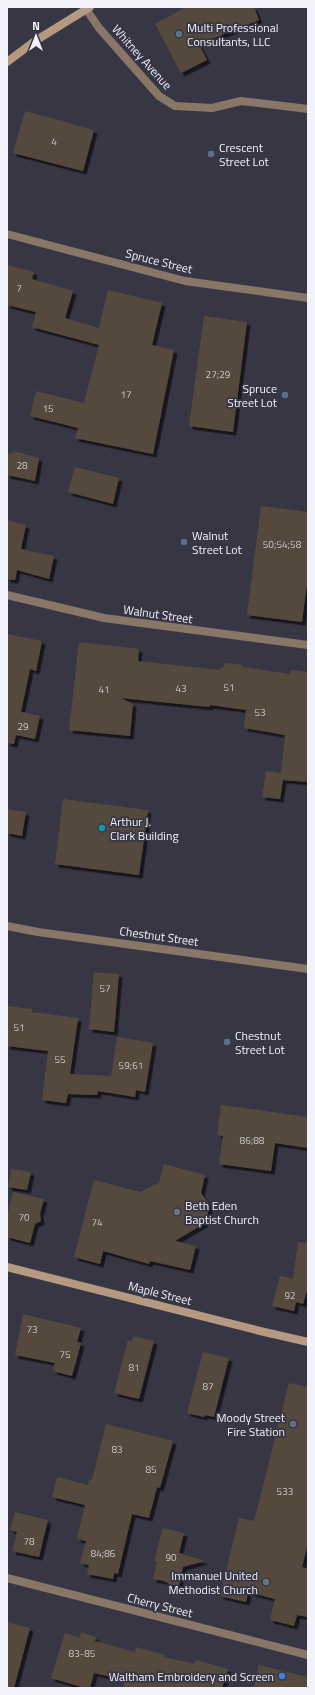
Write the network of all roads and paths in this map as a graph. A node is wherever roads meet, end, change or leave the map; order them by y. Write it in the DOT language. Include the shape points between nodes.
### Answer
graph roads {
  1 [pos="88,8"];
  2 [pos="7,62"];
  3 [pos="308,109"];
  4 [pos="7,234"];
  5 [pos="308,298"];
  6 [pos="7,595"];
  7 [pos="308,645"];
  8 [pos="7,926"];
  9 [pos="308,969"];
  10 [pos="7,1266"];
  11 [pos="308,1342"];
  12 [pos="7,1578"];
  13 [pos="308,1655"];
  1 -- 2 [label="street"];
  1 -- 3 [label="street, Whitney Avenue" via="98,28 159,96 175,106 212,108 241,101"];
  4 -- 5 [label="street, Spruce Street" via="185,281"];
  6 -- 7 [label="street, Walnut Street" via="104,618"];
  8 -- 9 [label="street, Chestnut Street"];
  10 -- 11 [label="street, Maple Street"];
  12 -- 13 [label="street, Cherry Street"];
}
